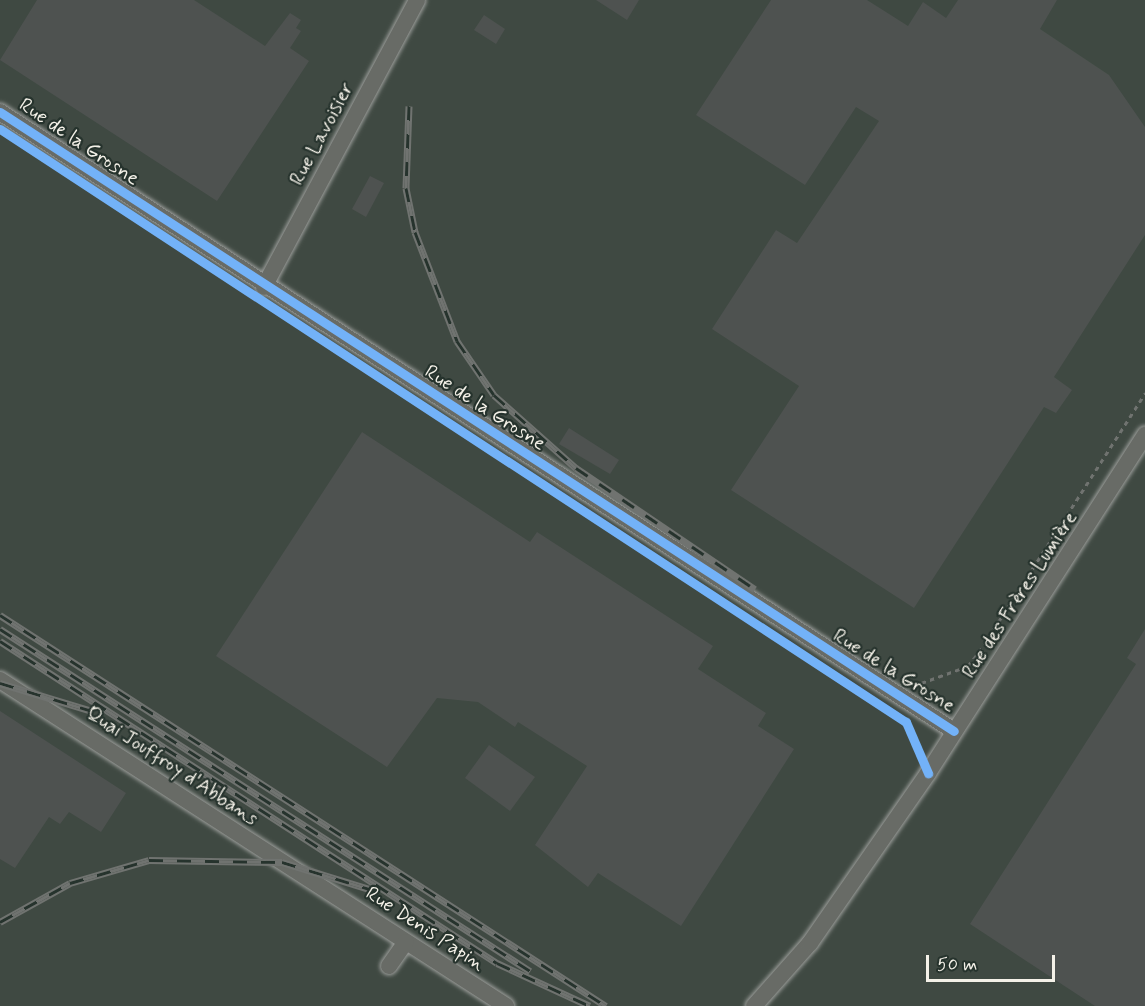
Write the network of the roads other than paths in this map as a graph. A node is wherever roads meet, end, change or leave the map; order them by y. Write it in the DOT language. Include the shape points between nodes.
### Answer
graph roads {
  1 [pos="417,0"];
  2 [pos="0,112"];
  3 [pos="264,287"];
  4 [pos="1145,435"];
  5 [pos="0,680"];
  6 [pos="954,731"];
  7 [pos="322,887"];
  8 [pos="406,942"];
  9 [pos="389,966"];
  10 [pos="506,1006"];
  11 [pos="754,1006"];
  1 -- 3 [label="street, Rue Lavoisier"];
  2 -- 3 [label="street, Rue de la Grosne"];
  3 -- 6 [label="street, Rue de la Grosne"];
  4 -- 6 [label="street, Rue des Frères Lumière"];
  5 -- 7 [label="street, Quai Jouffroy d'Abbans"];
  6 -- 11 [label="street, Rue des Frères Lumière" via="810,943"];
  7 -- 8 [label="street, Rue Denis Papin"];
  8 -- 9 [label="street"];
  8 -- 10 [label="street, Rue Denis Papin"];
}
